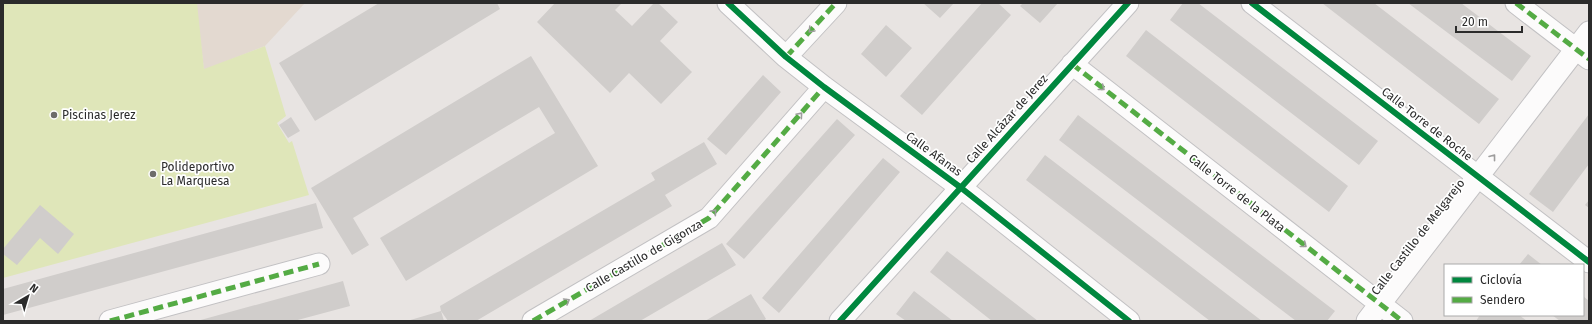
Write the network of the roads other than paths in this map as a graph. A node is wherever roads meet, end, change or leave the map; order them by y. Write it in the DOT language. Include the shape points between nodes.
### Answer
graph roads {
  1 [pos="728,3"];
  2 [pos="836,3"];
  3 [pos="1128,3"];
  4 [pos="1252,3"];
  5 [pos="1516,3"];
  6 [pos="1589,32"];
  7 [pos="1583,54"];
  8 [pos="786,57"];
  9 [pos="1072,64"];
  10 [pos="824,87"];
  11 [pos="1478,177"];
  12 [pos="960,187"];
  13 [pos="1589,262"];
  14 [pos="319,264"];
  15 [pos="1380,304"];
  16 [pos="110,321"];
  17 [pos="533,321"];
  18 [pos="840,321"];
  19 [pos="1129,321"];
  20 [pos="1367,321"];
  21 [pos="1402,321"];
  1 -- 8 [label="street, Calle Afanas"];
  2 -- 8 [label="street, one-way"];
  3 -- 9 [label="street, Calle Alcázar de Jerez"];
  4 -- 11 [label="street, Calle Torre de Roche"];
  5 -- 7 [label="street"];
  6 -- 7 [label="street, Calle Castillo de Melgarejo"];
  11 -- 7 [label="street, Calle Castillo de Melgarejo, one-way"];
  8 -- 10 [label="street, Calle Afanas"];
  9 -- 12 [label="street, Calle Alcázar de Jerez"];
  9 -- 15 [label="street, Calle Torre de la Plata, one-way"];
  10 -- 12 [label="street, Calle Afanas"];
  17 -- 10 [label="street, Calle Castillo de Gigonza, one-way" via="709,218"];
  11 -- 13 [label="street, Calle Torre de Roche"];
  11 -- 15 [label="street, Calle Castillo de Melgarejo"];
  12 -- 18 [label="street, Calle Alcázar de Jerez"];
  12 -- 19 [label="street, Calle Afanas"];
  14 -- 16 [label="street"];
  15 -- 20 [label="street, Calle Castillo de Melgarejo"];
  15 -- 21 [label="street, Calle Torre de la Plata"];
}
